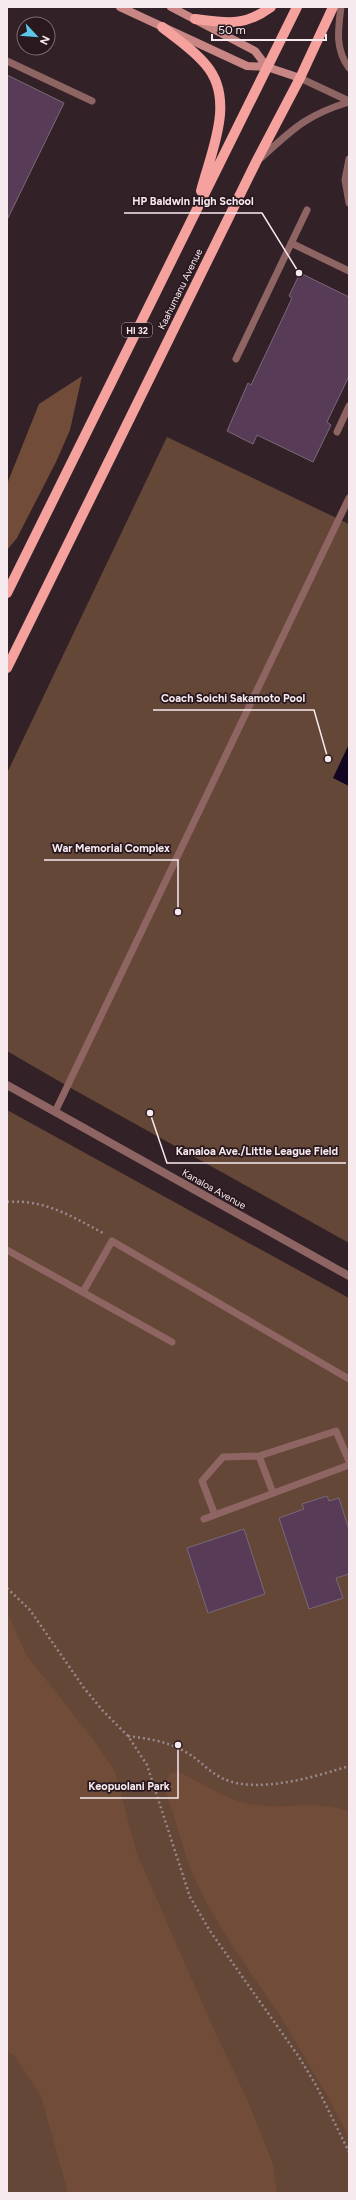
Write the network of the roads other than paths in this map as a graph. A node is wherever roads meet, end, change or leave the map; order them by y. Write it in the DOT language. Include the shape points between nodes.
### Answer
graph roads {
  1 [pos="120,7"];
  2 [pos="171,7"];
  3 [pos="270,7"];
  4 [pos="297,7"];
  5 [pos="333,7"];
  6 [pos="341,7"];
  7 [pos="195,19"];
  8 [pos="162,27"];
  9 [pos="7,61"];
  10 [pos="267,67"];
  11 [pos="349,68"];
  12 [pos="300,78"];
  13 [pos="92,101"];
  14 [pos="349,102"];
  15 [pos="349,159"];
  16 [pos="257,160"];
  17 [pos="349,203"];
  18 [pos="307,210"];
  19 [pos="196,211"];
  20 [pos="291,243"];
  21 [pos="349,271"];
  22 [pos="236,359"];
  23 [pos="349,406"];
  24 [pos="337,432"];
  25 [pos="349,498"];
  26 [pos="7,593"];
  27 [pos="7,668"];
  28 [pos="7,1085"];
  29 [pos="55,1112"];
  30 [pos="7,1250"];
  31 [pos="349,1276"];
  32 [pos="84,1292"];
  33 [pos="172,1342"];
  34 [pos="349,1379"];
  35 [pos="259,1456"];
  36 [pos="349,1461"];
  37 [pos="349,1465"];
  38 [pos="273,1493"];
  39 [pos="215,1515"];
  40 [pos="204,1519"];
  1 -- 8 [label="main road"];
  2 -- 7 [label="main road"];
  3 -- 7 [label="main road" via="245,22"];
  4 -- 10 [label="main road, Kaahumanu Avenue / HI 32"];
  5 -- 12 [label="main road, Kaahumanu Avenue"];
  6 -- 11 [label="lane" via="338,38 341,56"];
  7 -- 10 [label="main road" via="255,51"];
  8 -- 10 [label="main road" via="247,66"];
  8 -- 19 [label="main road" via="206,64 219,86 220,115"];
  9 -- 13 [label="lane"];
  10 -- 12 [label="main road"];
  10 -- 19 [label="main road, Kaahumanu Avenue / HI 32"];
  12 -- 14 [label="lane"];
  12 -- 16 [label="main road, Kaahumanu Avenue"];
  14 -- 16 [label="lane" via="314,115"];
  15 -- 17 [label="lane" via="346,180"];
  16 -- 27 [label="main road, Kaahumanu Avenue"];
  18 -- 20 [label="lane"];
  19 -- 26 [label="main road, Kaahumanu Avenue / HI 32"];
  20 -- 21 [label="lane"];
  20 -- 22 [label="lane"];
  23 -- 24 [label="lane"];
  25 -- 29 [label="lane"];
  28 -- 29 [label="street, Kanaloa Avenue"];
  29 -- 31 [label="street, Kanaloa Avenue"];
  30 -- 32 [label="lane"];
  32 -- 33 [label="lane"];
  32 -- 34 [label="lane" via="112,1241"];
  35 -- 36 [label="lane" via="336,1431"];
  35 -- 38 [label="lane"];
  35 -- 39 [label="lane" via="222,1457 202,1481"];
  37 -- 38 [label="lane"];
  38 -- 39 [label="lane"];
  39 -- 40 [label="lane"];
}
